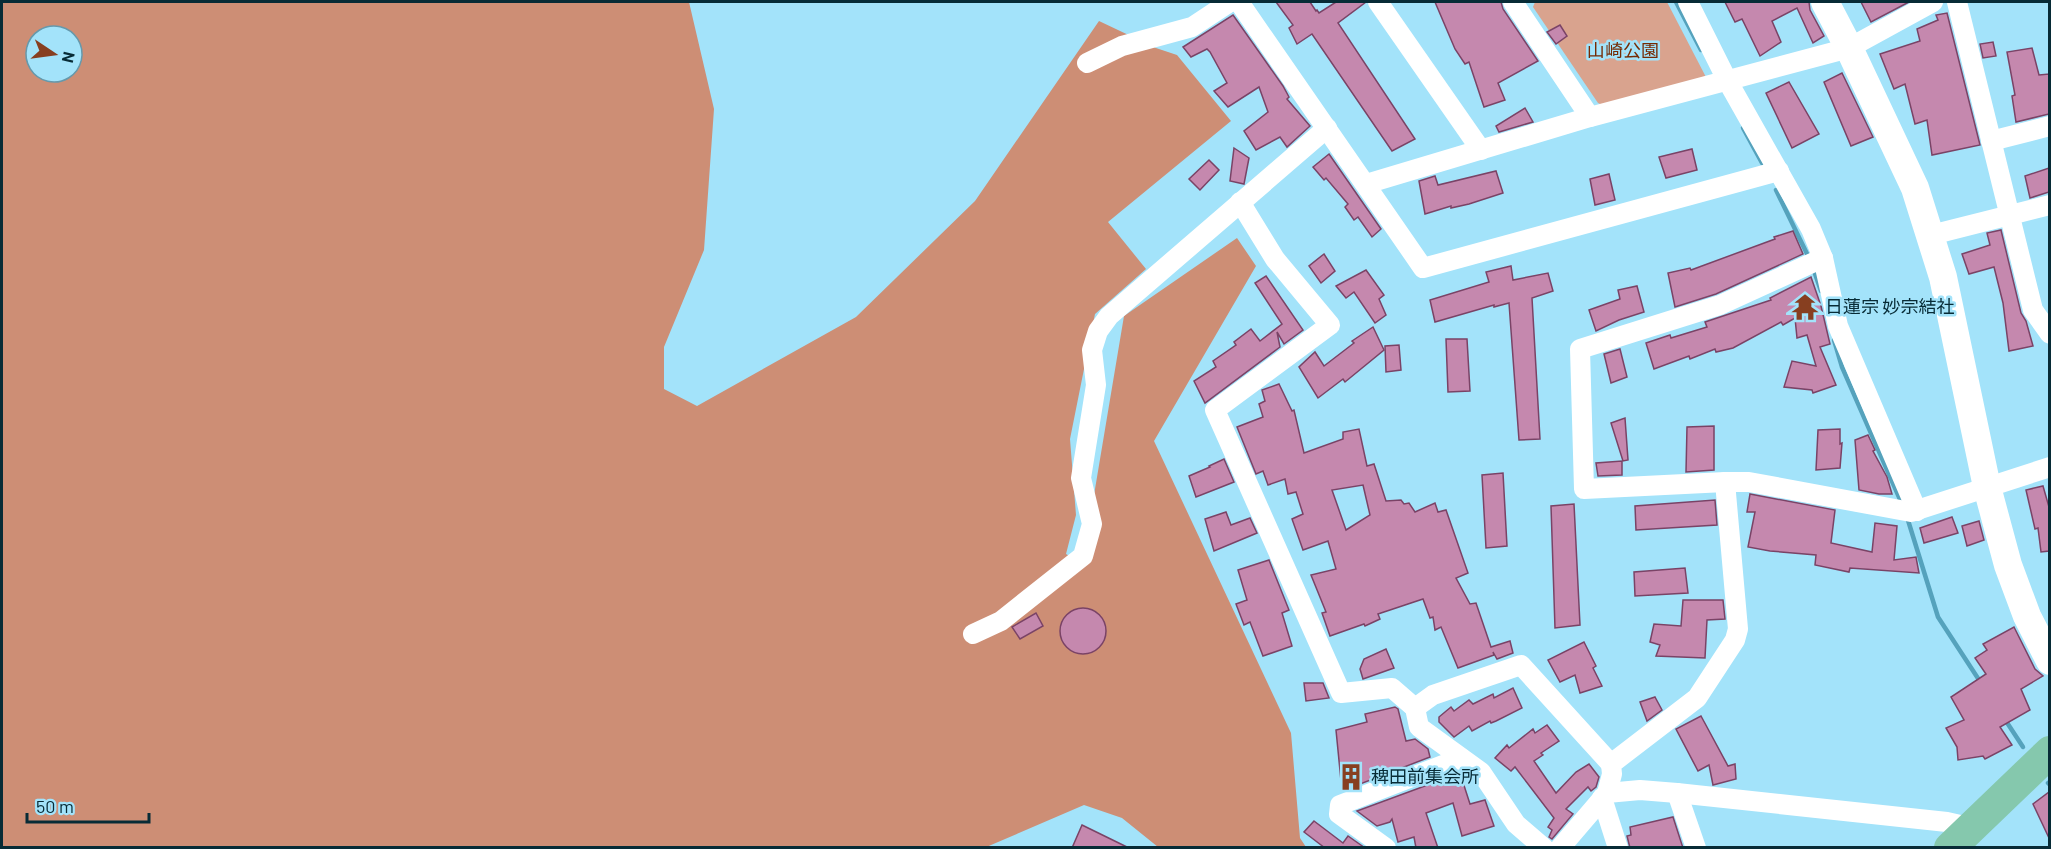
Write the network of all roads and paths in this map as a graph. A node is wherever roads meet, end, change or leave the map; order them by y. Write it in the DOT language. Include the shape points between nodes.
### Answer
graph roads {
  1 [pos="1230,2"];
  2 [pos="1239,2"];
  3 [pos="1378,2"];
  4 [pos="1513,2"];
  5 [pos="1688,2"];
  6 [pos="1825,2"];
  7 [pos="1933,2"];
  8 [pos="1957,2"];
  9 [pos="1849,48"];
  10 [pos="1087,63"];
  11 [pos="1727,80"];
  12 [pos="1590,117"];
  13 [pos="2049,126"];
  14 [pos="1327,128"];
  15 [pos="1991,141"];
  16 [pos="1481,150"];
  17 [pos="1779,171"];
  18 [pos="1366,184"];
  19 [pos="1240,202"];
  20 [pos="2049,205"];
  21 [pos="2010,214"];
  22 [pos="1931,235"];
  23 [pos="1815,262"];
  24 [pos="2049,334"];
  25 [pos="2049,467"];
  26 [pos="1725,482"];
  27 [pos="1987,487"];
  28 [pos="1908,511"];
  29 [pos="973,634"];
  30 [pos="2049,661"];
  31 [pos="1414,708"];
  32 [pos="1461,758"];
  33 [pos="2048,758"];
  34 [pos="1611,764"];
  35 [pos="1677,793"];
  36 [pos="1604,796"];
  37 [pos="1959,837"];
  38 [pos="1386,848"];
  39 [pos="1544,848"];
  40 [pos="1560,848"];
  41 [pos="1618,848"];
  42 [pos="1696,848"];
  1 -- 10 [label="street" via="1192,27 1122,46"];
  2 -- 14 [label="street"];
  3 -- 16 [label="street"];
  4 -- 12 [label="street"];
  5 -- 11 [label="street"];
  6 -- 9 [label="street"];
  7 -- 9 [label="street"];
  8 -- 15 [label="street"];
  9 -- 11 [label="street"];
  9 -- 22 [label="street" via="1915,188"];
  11 -- 12 [label="street"];
  11 -- 17 [label="street"];
  12 -- 16 [label="street"];
  13 -- 15 [label="street"];
  14 -- 18 [label="street"];
  14 -- 19 [label="street"];
  15 -- 21 [label="street"];
  16 -- 18 [label="street"];
  17 -- 18 [label="street" via="1423,268"];
  17 -- 23 [label="street" via="1811,229"];
  19 -- 29 [label="street" via="1109,315 1098,331 1092,350 1096,385 1081,478 1092,524 1083,556 1001,621"];
  19 -- 31 [label="street" via="1275,259 1330,325 1215,410 1341,693 1392,688"];
  20 -- 21 [label="street"];
  21 -- 22 [label="street"];
  21 -- 24 [label="street" via="2033,310"];
  22 -- 27 [label="street"];
  23 -- 26 [label="street" via="1720,305 1580,349 1584,489"];
  23 -- 28 [label="street"];
  25 -- 27 [label="street"];
  26 -- 28 [label="street" via="1749,482"];
  26 -- 34 [label="street" via="1738,629 1735,640 1697,698"];
  27 -- 28 [label="street"];
  27 -- 30 [label="street" via="2008,565"];
  31 -- 32 [label="street" via="1419,727"];
  31 -- 34 [label="street" via="1433,694 1521,665"];
  32 -- 38 [label="street" via="1340,805 1340,814"];
  32 -- 39 [label="street" via="1481,772 1516,824"];
  33 -- 37 [label="main road"];
  34 -- 36 [label="street" via="1612,774"];
  35 -- 36 [label="street" via="1640,790"];
  35 -- 37 [label="street" via="1947,822"];
  35 -- 42 [label="street"];
  36 -- 40 [label="street"];
  36 -- 41 [label="street"];
}
